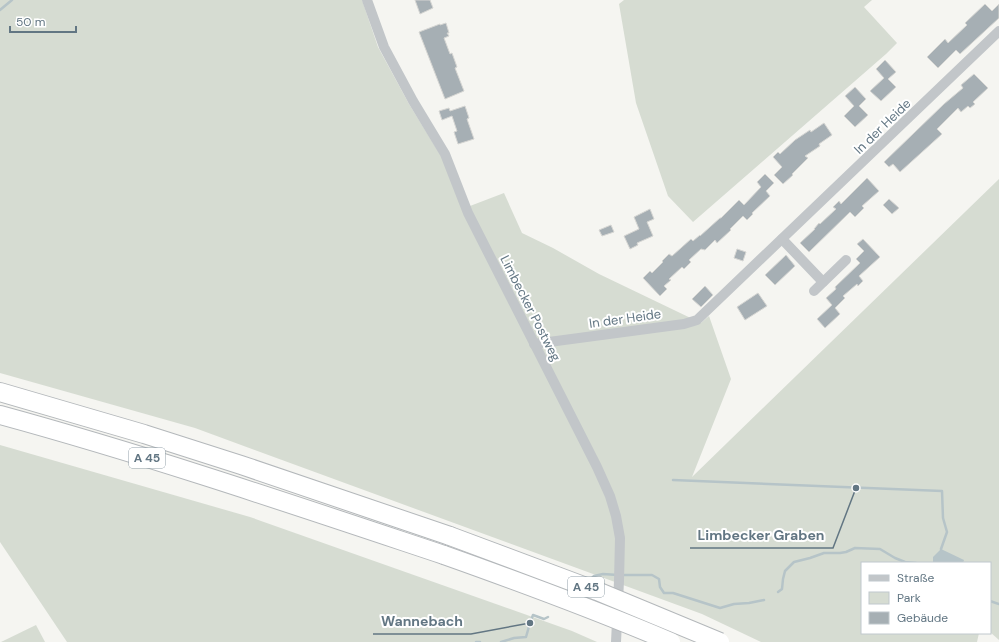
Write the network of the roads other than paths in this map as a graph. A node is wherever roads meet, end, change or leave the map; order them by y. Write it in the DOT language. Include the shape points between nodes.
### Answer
graph roads {
  1 [pos="367,0"];
  2 [pos="999,32"];
  3 [pos="782,239"];
  4 [pos="846,260"];
  5 [pos="824,282"];
  6 [pos="814,291"];
  7 [pos="534,344"];
  8 [pos="0,392"];
  9 [pos="0,415"];
  10 [pos="616,642"];
  11 [pos="671,642"];
  12 [pos="720,642"];
  1 -- 7 [label="street, Limbecker Postweg" via="384,47 445,154 468,213"];
  2 -- 3 [label="street, In der Heide"];
  3 -- 5 [label="street"];
  3 -- 7 [label="street, In der Heide" via="697,320 684,324"];
  4 -- 5 [label="street"];
  5 -- 6 [label="street"];
  7 -- 10 [label="street, Limbecker Postweg" via="597,467 616,516 619,532"];
  8 -- 12 [label="highway, A 45, bridge" via="151,436 450,536 597,591"];
  9 -- 11 [label="highway, A 45, bridge" via="140,455 294,504 537,588"];
}
